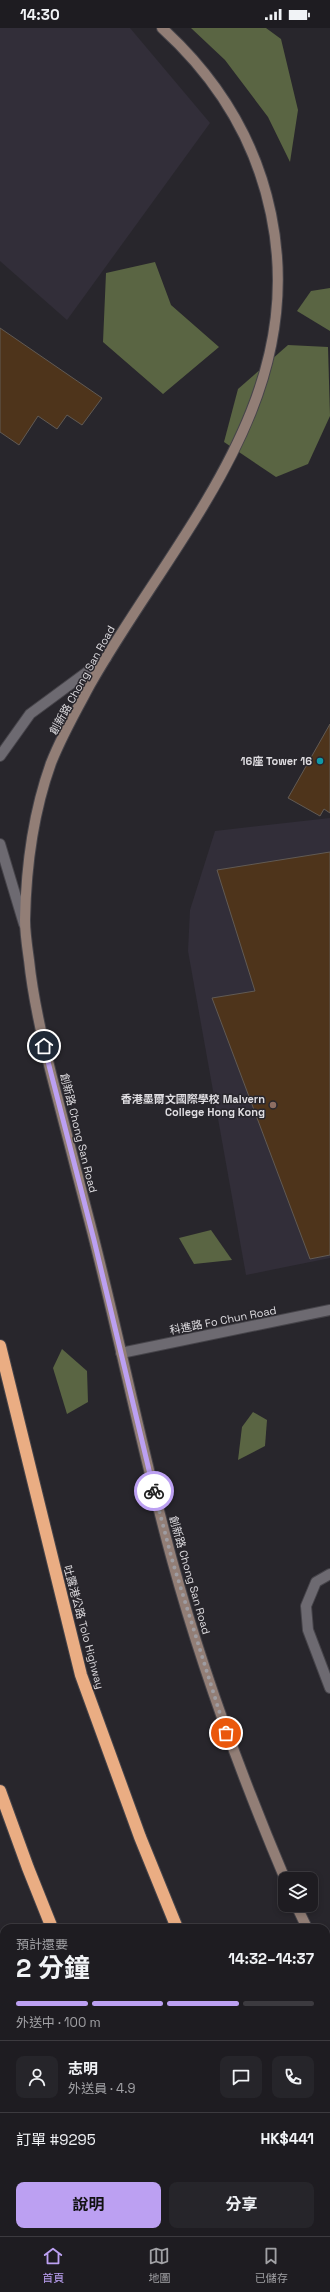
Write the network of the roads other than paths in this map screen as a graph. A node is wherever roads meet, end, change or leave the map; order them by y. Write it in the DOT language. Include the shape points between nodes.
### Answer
graph roads {
  1 [pos="162,28"];
  2 [pos="106,658"];
  3 [pos="0,756"];
  4 [pos="0,844"];
  5 [pos="25,926"];
  6 [pos="330,1310"];
  7 [pos="0,1346"];
  8 [pos="121,1352"];
  9 [pos="330,1574"];
  10 [pos="330,1688"];
  11 [pos="0,1791"];
  12 [pos="282,1872"];
  13 [pos="299,1912"];
  14 [pos="50,1924"];
  15 [pos="176,1924"];
  16 [pos="305,1924"];
  1 -- 2 [label="main road, 創新路 Chong San Road" via="209,77 232,112 254,155 266,189 274,225 279,292 274,336 263,384 240,439 204,508"];
  2 -- 3 [label="street" via="30,714"];
  2 -- 5 [label="main road, 創新路 Chong San Road" via="68,725 51,764 38,806 30,853"];
  4 -- 5 [label="street"];
  5 -- 8 [label="main road, 創新路 Chong San Road" via="40,1031"];
  6 -- 8 [label="street, 科進路 Fo Chun Road"];
  7 -- 15 [label="highway, 吐露港公路 Tolo Highway" via="81,1675 140,1836"];
  8 -- 12 [label="main road, 創新路 Chong San Road" via="173,1563 216,1706"];
  9 -- 10 [label="street" via="316,1582 306,1606 308,1630"];
  11 -- 14 [label="highway"];
  13 -- 16 [label="main road"];
}
